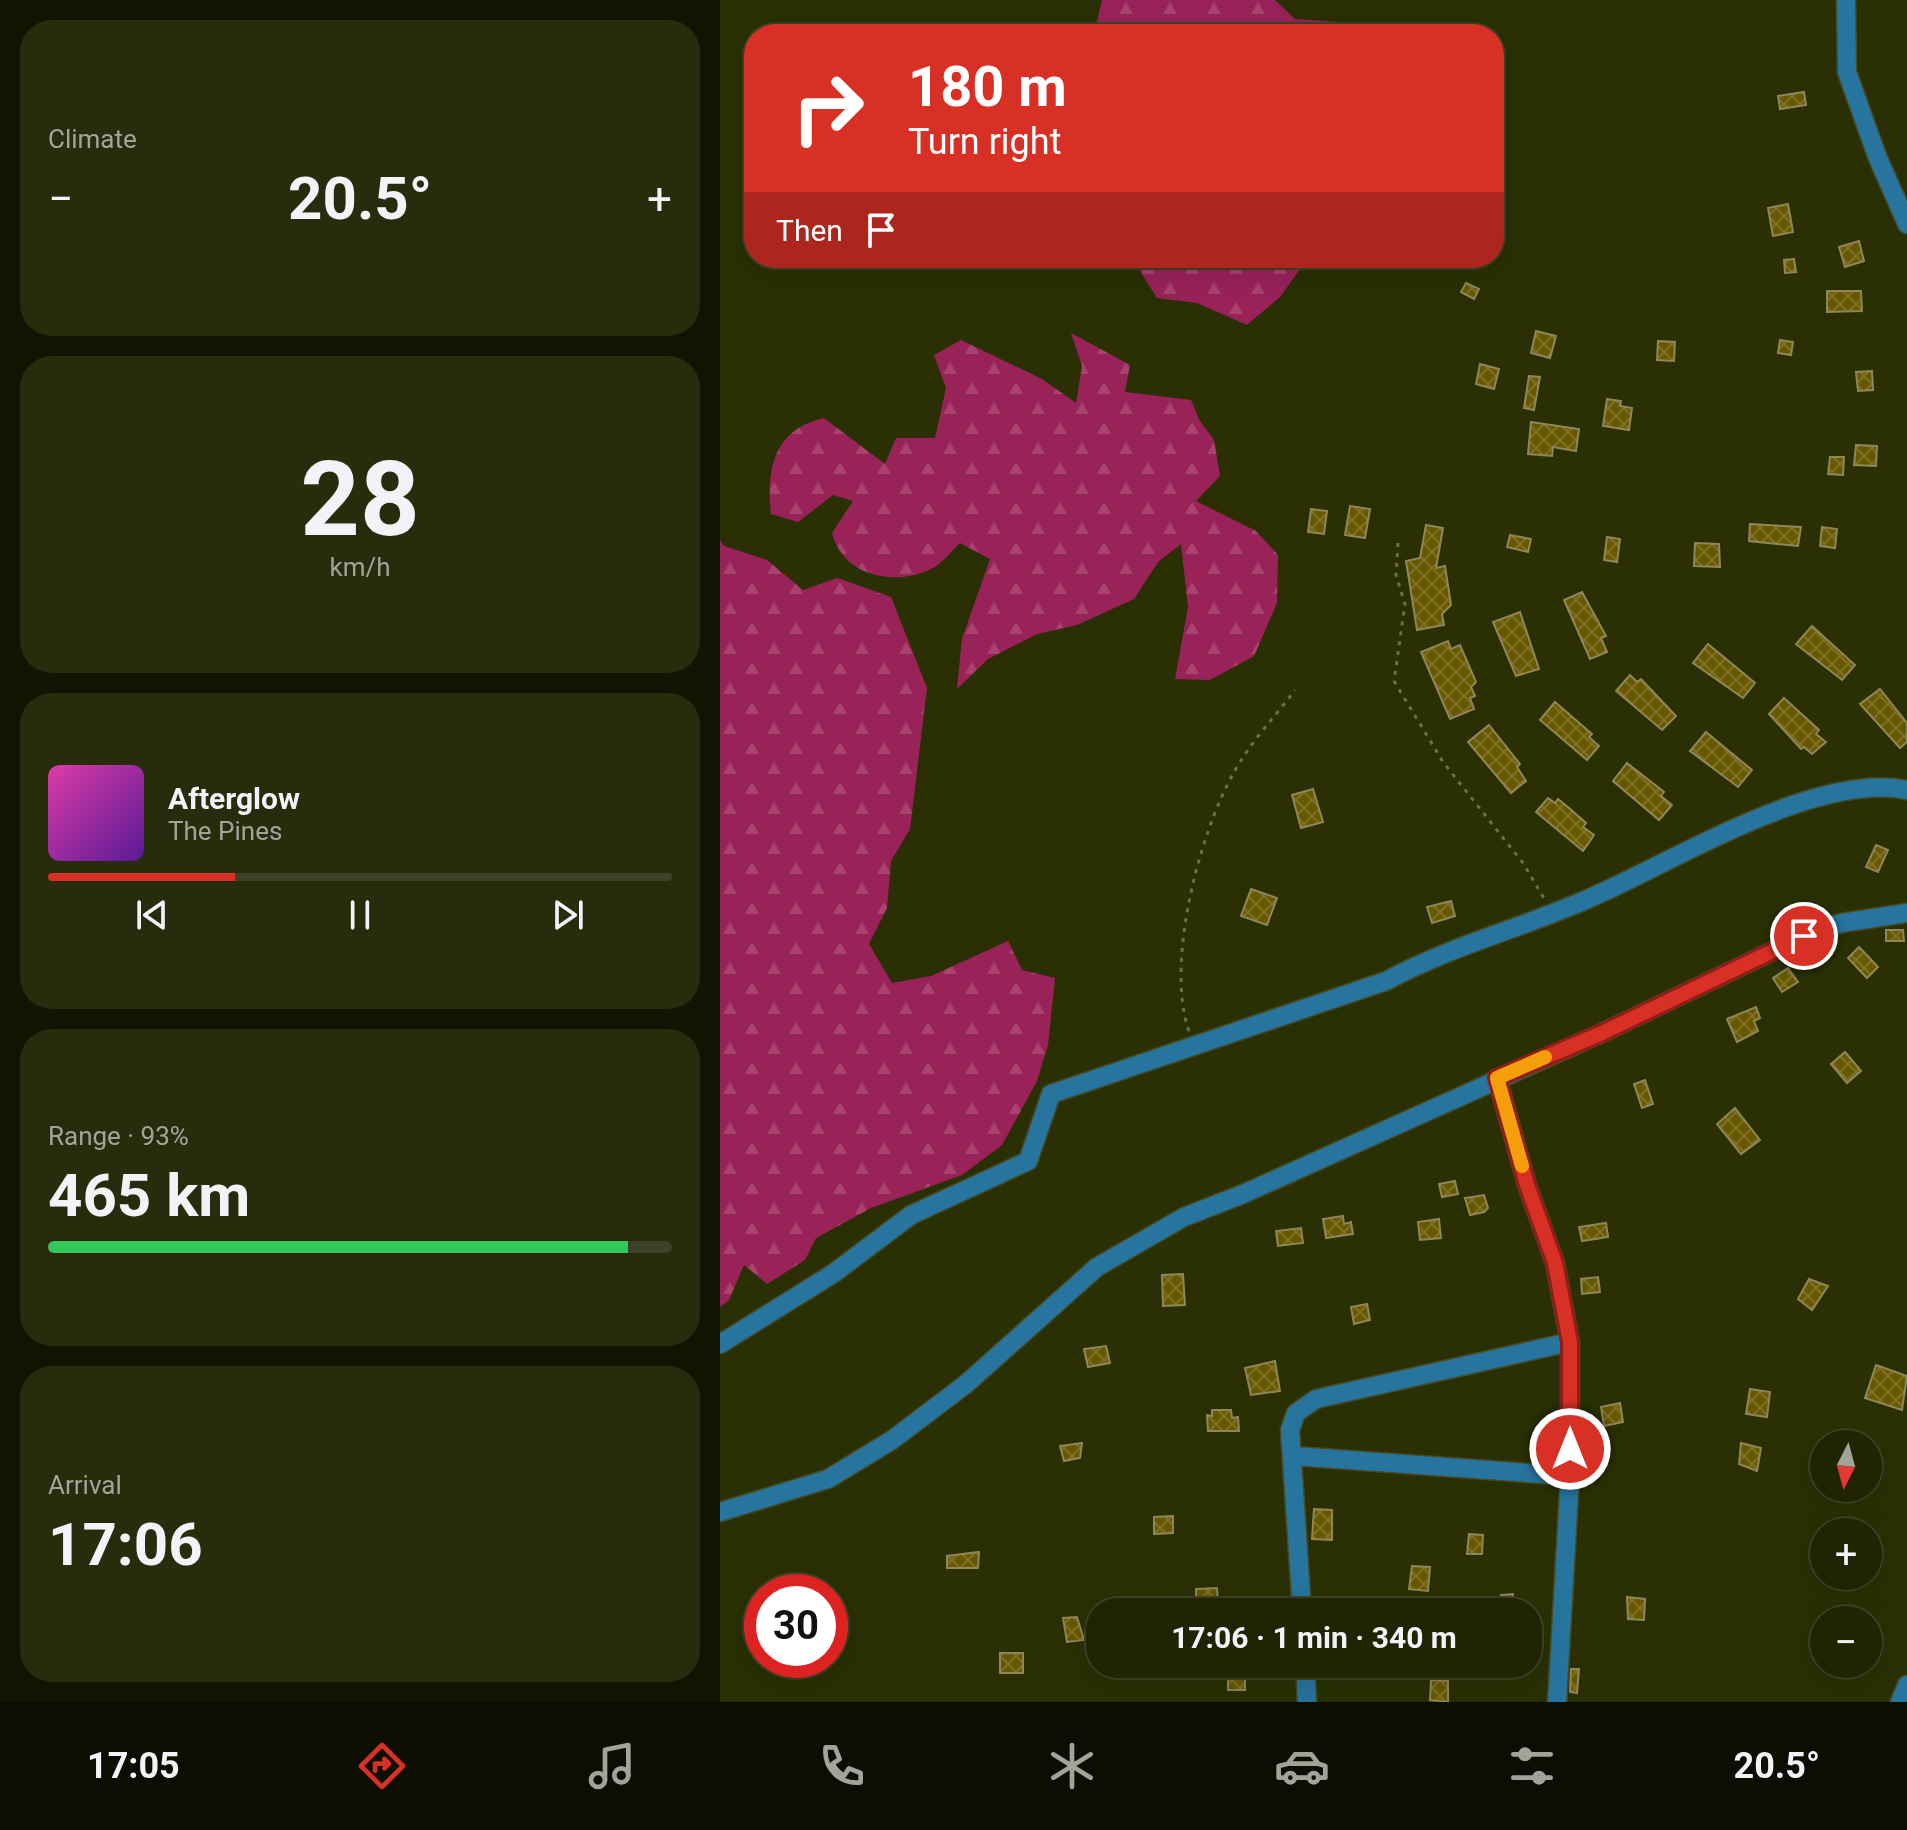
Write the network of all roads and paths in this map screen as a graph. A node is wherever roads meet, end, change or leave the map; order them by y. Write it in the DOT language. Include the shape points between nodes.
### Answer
graph roads {
  1 [pos="1846,0"];
  2 [pos="1907,224"];
  3 [pos="1398,543"];
  4 [pos="1295,690"];
  5 [pos="1907,790"];
  6 [pos="1907,913"];
  7 [pos="1553,914"];
  8 [pos="1195,1046"];
  9 [pos="1497,1078"];
  10 [pos="1570,1342"];
  11 [pos="720,1344"];
  12 [pos="1294,1456"];
  13 [pos="1570,1476"];
  14 [pos="720,1512"];
  15 [pos="1301,1598"];
  16 [pos="1306,1678"];
  17 [pos="1907,1685"];
  18 [pos="1307,1702"];
  19 [pos="1557,1702"];
  20 [pos="1900,1702"];
  1 -- 2 [label="street" via="1847,72"];
  3 -- 7 [label="path" via="1396,575 1405,604 1394,681 1443,762 1523,863"];
  4 -- 8 [label="path" via="1242,759 1215,811 1195,876 1182,957 1182,1012"];
  5 -- 7 [label="street" via="1856,790 1809,799 1662,860"];
  6 -- 9 [label="street" via="1841,923 1804,936"];
  7 -- 8 [label="street" via="1420,962 1386,981"];
  8 -- 11 [label="street" via="1051,1094 1028,1161 911,1215 834,1273"];
  9 -- 10 [label="street" via="1555,1263"];
  9 -- 14 [label="street" via="1184,1217 1097,1267 966,1384 892,1440 828,1479"];
  10 -- 12 [label="street" via="1316,1399 1296,1413 1290,1430"];
  10 -- 13 [label="street"];
  12 -- 13 [label="street"];
  12 -- 15 [label="street"];
  13 -- 19 [label="street"];
  16 -- 18 [label="street"];
  17 -- 20 [label="street"];
}
